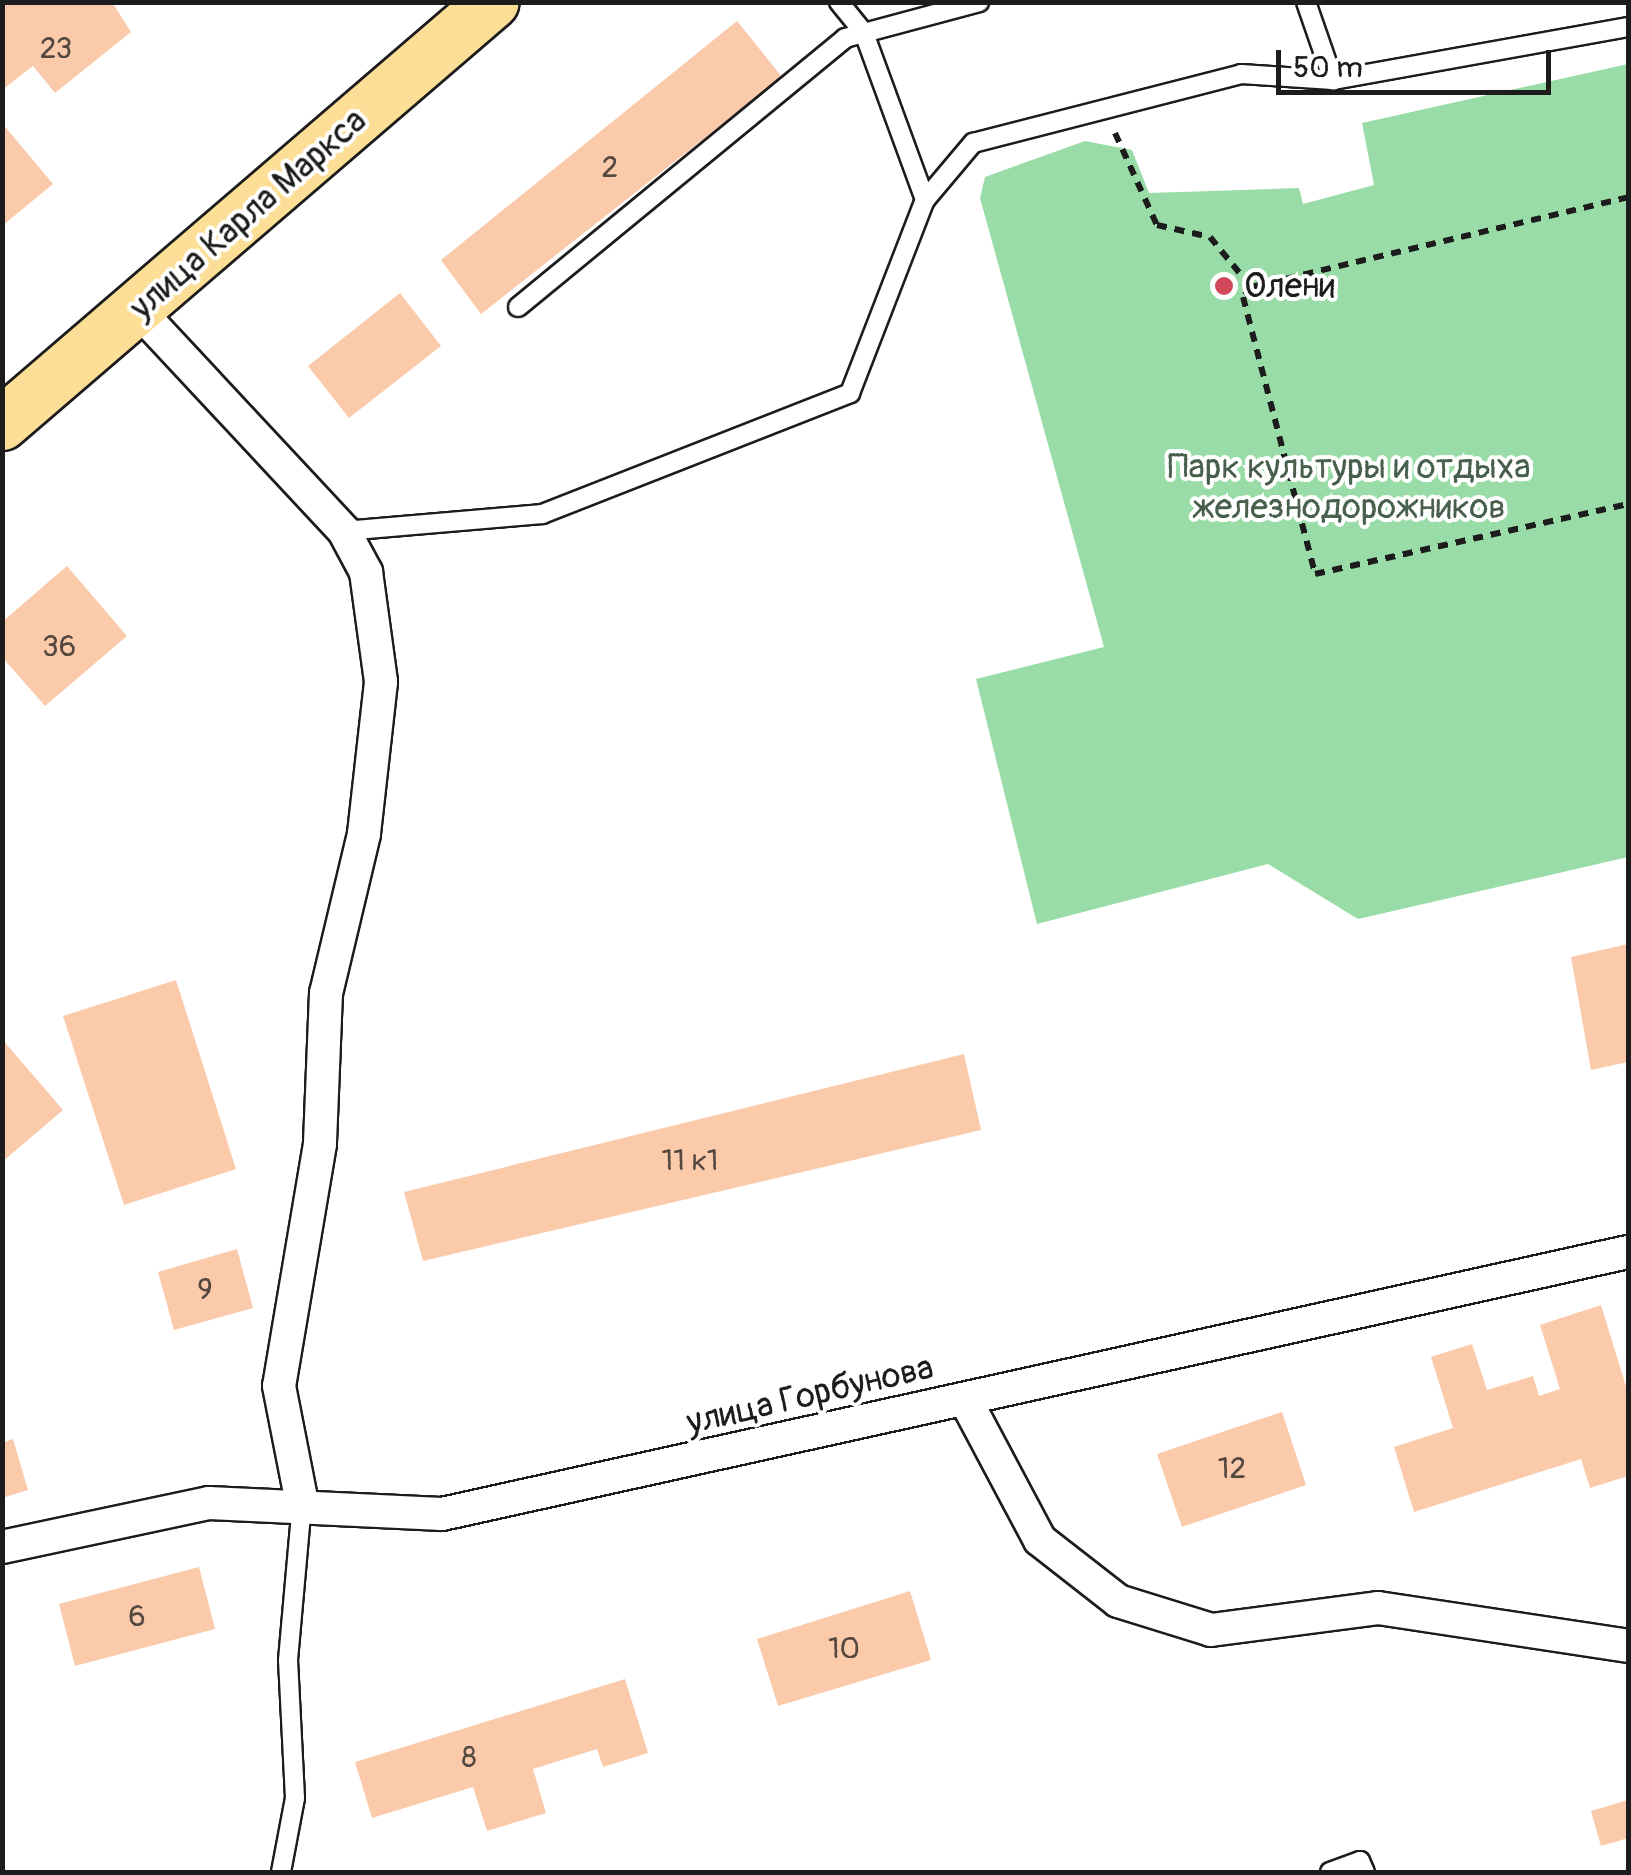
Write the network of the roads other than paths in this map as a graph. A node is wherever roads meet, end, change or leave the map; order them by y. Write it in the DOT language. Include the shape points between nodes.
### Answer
graph roads {
  1 [pos="492,2"];
  2 [pos="840,2"];
  3 [pos="979,2"];
  4 [pos="1306,2"];
  5 [pos="1628,26"];
  6 [pos="864,33"];
  7 [pos="1333,80"];
  8 [pos="926,200"];
  9 [pos="518,307"];
  10 [pos="138,310"];
  11 [pos="2,424"];
  12 [pos="344,531"];
  13 [pos="1628,1252"];
  14 [pos="966,1401"];
  15 [pos="302,1503"];
  16 [pos="2,1547"];
  17 [pos="1628,1646"];
  18 [pos="281,1872"];
  19 [pos="1330,1872"];
  20 [pos="1365,1872"];
  1 -- 10 [label="main road, улица Карла Маркса"];
  2 -- 6 [label="lane"];
  3 -- 6 [label="lane"];
  4 -- 7 [label="lane"];
  5 -- 7 [label="lane"];
  6 -- 8 [label="lane"];
  6 -- 9 [label="lane" via="845,38"];
  7 -- 8 [label="lane" via="1241,74 973,142"];
  8 -- 12 [label="lane" via="850,393 542,514"];
  10 -- 11 [label="main road, улица Карла Маркса"];
  10 -- 12 [label="street"];
  12 -- 15 [label="street" via="366,572 381,682 364,834 326,993 320,1144 279,1386"];
  13 -- 14 [label="street, улица Горбунова"];
  14 -- 15 [label="street, улица Горбунова" via="442,1514"];
  14 -- 17 [label="street" via="1040,1540 1118,1601 1212,1630 1378,1608"];
  15 -- 16 [label="street, улица Горбунова" via="210,1503"];
  15 -- 18 [label="lane" via="288,1660 294,1798"];
  19 -- 20 [label="lane" via="1360,1861"];
}
